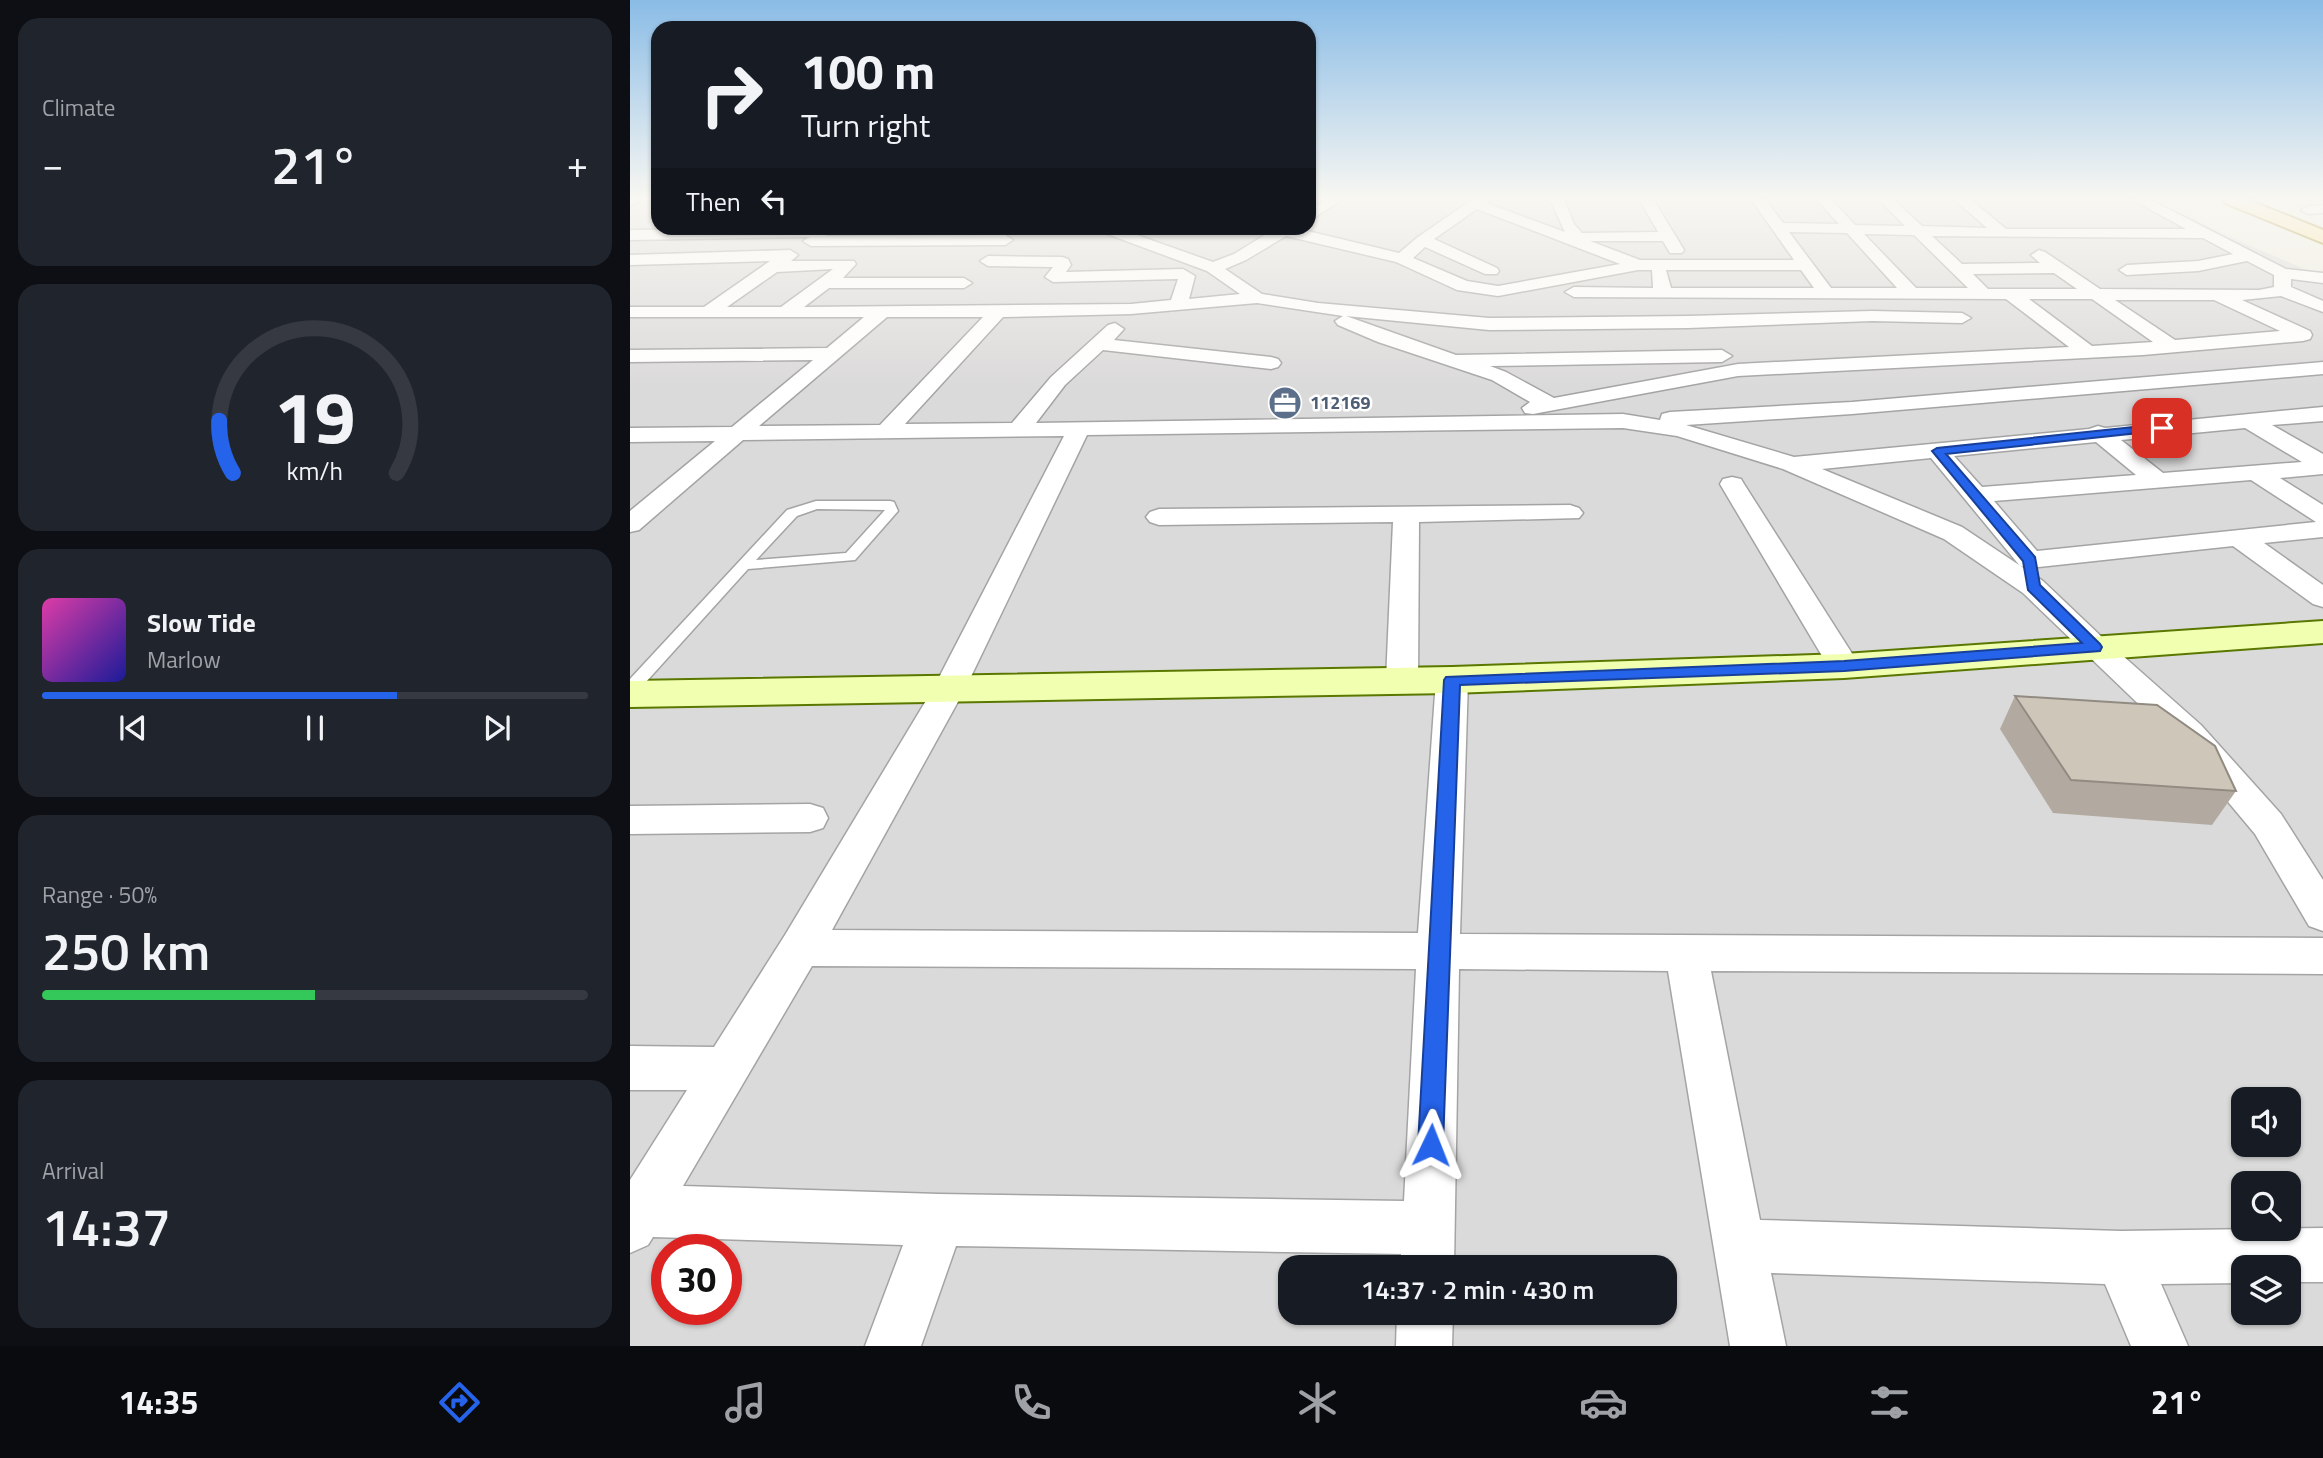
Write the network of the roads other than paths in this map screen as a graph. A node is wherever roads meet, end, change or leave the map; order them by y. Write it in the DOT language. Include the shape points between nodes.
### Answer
graph roads {
  1 [pos="656,262"];
  2 [pos="782,262"];
  3 [pos="987,262"];
  4 [pos="1048,262"];
  5 [pos="1196,262"];
  6 [pos="1228,262"];
  7 [pos="1408,262"];
  8 [pos="1471,262"];
  9 [pos="1630,262"];
  10 [pos="1683,262"];
  11 [pos="1804,262"];
  12 [pos="1882,262"];
  13 [pos="1950,262"];
  14 [pos="2012,262"];
  15 [pos="2057,262"];
  16 [pos="2062,262"];
  17 [pos="2114,262"];
  18 [pos="2222,262"];
  19 [pos="2256,262"];
  20 [pos="1638,265"];
  21 [pos="1807,265"];
  22 [pos="1658,266"];
  23 [pos="1685,266"];
  24 [pos="775,267"];
  25 [pos="1213,268"];
  26 [pos="903,269"];
  27 [pos="1958,269"];
  28 [pos="2020,269"];
  29 [pos="2127,270"];
  30 [pos="1491,271"];
  31 [pos="630,278"];
  32 [pos="2323,278"];
  33 [pos="2283,282"];
  34 [pos="825,283"];
  35 [pos="885,283"];
  36 [pos="964,283"];
  37 [pos="1045,285"];
  38 [pos="1497,291"];
  39 [pos="1663,293"];
  40 [pos="1826,293"];
  41 [pos="1984,294"];
  42 [pos="2164,294"];
  43 [pos="1785,295"];
  44 [pos="1913,295"];
  45 [pos="1933,295"];
  46 [pos="2011,295"];
  47 [pos="2217,295"];
  48 [pos="2095,296"];
  49 [pos="1257,298"];
  50 [pos="1178,305"];
  51 [pos="2323,307"];
  52 [pos="1318,308"];
  53 [pos="1131,309"];
  54 [pos="658,311"];
  55 [pos="630,312"];
  56 [pos="708,312"];
  57 [pos="882,312"];
  58 [pos="934,312"];
  59 [pos="998,312"];
  60 [pos="1022,312"];
  61 [pos="782,314"];
  62 [pos="2126,316"];
  63 [pos="1810,317"];
  64 [pos="2098,317"];
  65 [pos="2071,318"];
  66 [pos="2044,319"];
  67 [pos="1489,324"];
  68 [pos="630,329"];
  69 [pos="2303,335"];
  70 [pos="1993,341"];
  71 [pos="1101,344"];
  72 [pos="2323,345"];
  73 [pos="2172,346"];
  74 [pos="2143,349"];
  75 [pos="2087,351"];
  76 [pos="1830,352"];
  77 [pos="833,354"];
  78 [pos="630,356"];
  79 [pos="2014,356"];
  80 [pos="1457,361"];
  81 [pos="1271,363"];
  82 [pos="1852,366"];
  83 [pos="2323,368"];
  84 [pos="2275,373"];
  85 [pos="2196,380"];
  86 [pos="2096,387"];
  87 [pos="2323,398"];
  88 [pos="1908,403"];
  89 [pos="1550,405"];
  90 [pos="2323,414"];
  91 [pos="2247,420"];
  92 [pos="1623,421"];
  93 [pos="1460,424"];
  94 [pos="2162,428"];
  95 [pos="1019,429"];
  96 [pos="1080,429"];
  97 [pos="886,432"];
  98 [pos="740,433"];
  99 [pos="2098,433"];
  100 [pos="630,435"];
  101 [pos="1970,447"];
  102 [pos="1937,451"];
  103 [pos="1791,464"];
  104 [pos="2323,466"];
  105 [pos="2256,473"];
  106 [pos="2160,482"];
  107 [pos="1732,484"];
  108 [pos="1976,495"];
  109 [pos="1570,513"];
  110 [pos="1406,516"];
  111 [pos="2323,516"];
  112 [pos="1158,517"];
  113 [pos="630,524"];
  114 [pos="2323,529"];
  115 [pos="2239,538"];
  116 [pos="744,565"];
  117 [pos="2032,573"];
  118 [pos="2323,598"];
  119 [pos="2323,632"];
  120 [pos="2094,647"];
  121 [pos="1844,666"];
  122 [pos="1402,680"];
  123 [pos="1452,680"];
  124 [pos="949,689"];
  125 [pos="630,692"];
  126 [pos="810,818"];
  127 [pos="630,820"];
  128 [pos="2323,914"];
  129 [pos="800,948"];
  130 [pos="1438,952"];
  131 [pos="1686,952"];
  132 [pos="2323,957"];
  133 [pos="630,1068"];
  134 [pos="725,1069"];
  135 [pos="635,1219"];
  136 [pos="939,1220"];
  137 [pos="1739,1246"];
  138 [pos="1427,1247"];
  139 [pos="2323,1255"];
  140 [pos="2121,1258"];
  141 [pos="1425,1325"];
  142 [pos="893,1346"];
  143 [pos="1424,1346"];
  144 [pos="1758,1346"];
  145 [pos="2160,1346"];
  1 -- 31 [label="street"];
  2 -- 24 [label="street"];
  3 -- 36 [label="street"];
  4 -- 37 [label="street" via="1063,265"];
  5 -- 25 [label="street"];
  6 -- 25 [label="street"];
  7 -- 38 [label="street" via="1463,286"];
  8 -- 30 [label="street"];
  9 -- 20 [label="street"];
  10 -- 23 [label="street"];
  11 -- 21 [label="street"];
  12 -- 44 [label="street"];
  13 -- 27 [label="street"];
  14 -- 28 [label="street"];
  15 -- 28 [label="street"];
  16 -- 48 [label="street"];
  17 -- 29 [label="street"];
  18 -- 29 [label="street"];
  19 -- 33 [label="street"];
  20 -- 22 [label="street"];
  20 -- 38 [label="street"];
  21 -- 23 [label="street"];
  21 -- 40 [label="street"];
  22 -- 23 [label="street"];
  22 -- 39 [label="street"];
  24 -- 34 [label="street" via="854,263"];
  24 -- 56 [label="street"];
  25 -- 49 [label="street"];
  26 -- 35 [label="street"];
  27 -- 28 [label="street"];
  27 -- 41 [label="street"];
  29 -- 42 [label="street"];
  32 -- 33 [label="street"];
  33 -- 47 [label="street" via="2259,295"];
  33 -- 51 [label="street"];
  34 -- 35 [label="street"];
  34 -- 61 [label="street"];
  35 -- 36 [label="street"];
  36 -- 58 [label="street"];
  37 -- 50 [label="street" via="1183,274 1187,276"];
  37 -- 60 [label="street"];
  38 -- 39 [label="street"];
  38 -- 67 [label="street"];
  39 -- 43 [label="street"];
  40 -- 43 [label="street"];
  40 -- 44 [label="street"];
  41 -- 45 [label="street"];
  41 -- 46 [label="street"];
  42 -- 47 [label="street"];
  42 -- 48 [label="street"];
  43 -- 63 [label="street"];
  44 -- 45 [label="street"];
  45 -- 63 [label="street" via="1967,322"];
  46 -- 48 [label="street"];
  46 -- 66 [label="street"];
  47 -- 69 [label="street"];
  48 -- 62 [label="street"];
  49 -- 50 [label="street"];
  49 -- 52 [label="street"];
  50 -- 53 [label="street"];
  52 -- 67 [label="street"];
  52 -- 80 [label="street" via="1385,338"];
  53 -- 60 [label="street"];
  53 -- 71 [label="street"];
  54 -- 55 [label="street"];
  54 -- 56 [label="street"];
  54 -- 68 [label="street"];
  56 -- 61 [label="street"];
  57 -- 58 [label="street"];
  57 -- 61 [label="street"];
  57 -- 77 [label="street"];
  58 -- 59 [label="street"];
  59 -- 60 [label="street"];
  59 -- 97 [label="street"];
  62 -- 64 [label="street"];
  62 -- 73 [label="street"];
  63 -- 67 [label="street"];
  65 -- 66 [label="street"];
  66 -- 75 [label="street"];
  69 -- 72 [label="street"];
  69 -- 73 [label="street"];
  70 -- 79 [label="street"];
  71 -- 81 [label="street"];
  71 -- 95 [label="street" via="1058,381"];
  73 -- 74 [label="street"];
  74 -- 75 [label="street"];
  74 -- 85 [label="street"];
  75 -- 79 [label="street"];
  76 -- 80 [label="street"];
  77 -- 78 [label="street"];
  77 -- 98 [label="street"];
  79 -- 82 [label="street"];
  80 -- 89 [label="street" via="1499,376"];
  82 -- 88 [label="street"];
  82 -- 89 [label="street" via="1738,370"];
  83 -- 84 [label="street"];
  84 -- 85 [label="street"];
  84 -- 87 [label="street"];
  85 -- 86 [label="street"];
  86 -- 88 [label="street"];
  86 -- 94 [label="street"];
  88 -- 92 [label="street"];
  88 -- 101 [label="street"];
  89 -- 93 [label="street"];
  90 -- 91 [label="street"];
  91 -- 94 [label="street"];
  91 -- 104 [label="street"];
  92 -- 93 [label="street"];
  92 -- 103 [label="street" via="1680,430"];
  93 -- 96 [label="street"];
  94 -- 99 [label="street"];
  95 -- 96 [label="street"];
  95 -- 97 [label="street"];
  96 -- 124 [label="street"];
  97 -- 98 [label="street"];
  98 -- 100 [label="street"];
  98 -- 113 [label="street"];
  99 -- 101 [label="street"];
  99 -- 106 [label="street"];
  101 -- 102 [label="street"];
  102 -- 103 [label="street"];
  102 -- 108 [label="street"];
  103 -- 117 [label="street" via="1953,533"];
  104 -- 105 [label="street"];
  105 -- 106 [label="street"];
  105 -- 111 [label="street"];
  106 -- 108 [label="street"];
  107 -- 121 [label="street"];
  108 -- 117 [label="street"];
  109 -- 110 [label="street"];
  110 -- 112 [label="street"];
  110 -- 122 [label="street"];
  114 -- 115 [label="street"];
  115 -- 117 [label="street"];
  115 -- 118 [label="street"];
  116 -- 116 [label="lane" via="800,509 890,505 892,511 850,557"];
  116 -- 125 [label="lane"];
  117 -- 120 [label="street"];
  119 -- 120 [label="street"];
  120 -- 121 [label="street"];
  120 -- 128 [label="street" via="2189,733 2267,824"];
  121 -- 123 [label="street"];
  122 -- 123 [label="street"];
  122 -- 124 [label="street"];
  123 -- 130 [label="street"];
  124 -- 125 [label="street"];
  124 -- 129 [label="street"];
  126 -- 127 [label="street"];
  129 -- 130 [label="street"];
  129 -- 134 [label="street"];
  130 -- 131 [label="street"];
  130 -- 138 [label="street"];
  131 -- 132 [label="street"];
  131 -- 137 [label="street"];
  133 -- 134 [label="street"];
  134 -- 135 [label="street"];
  135 -- 136 [label="street"];
  136 -- 138 [label="street"];
  136 -- 142 [label="street"];
  137 -- 140 [label="street"];
  137 -- 144 [label="street"];
  139 -- 140 [label="street"];
  140 -- 145 [label="street"];
  141 -- 143 [label="street"];
}
